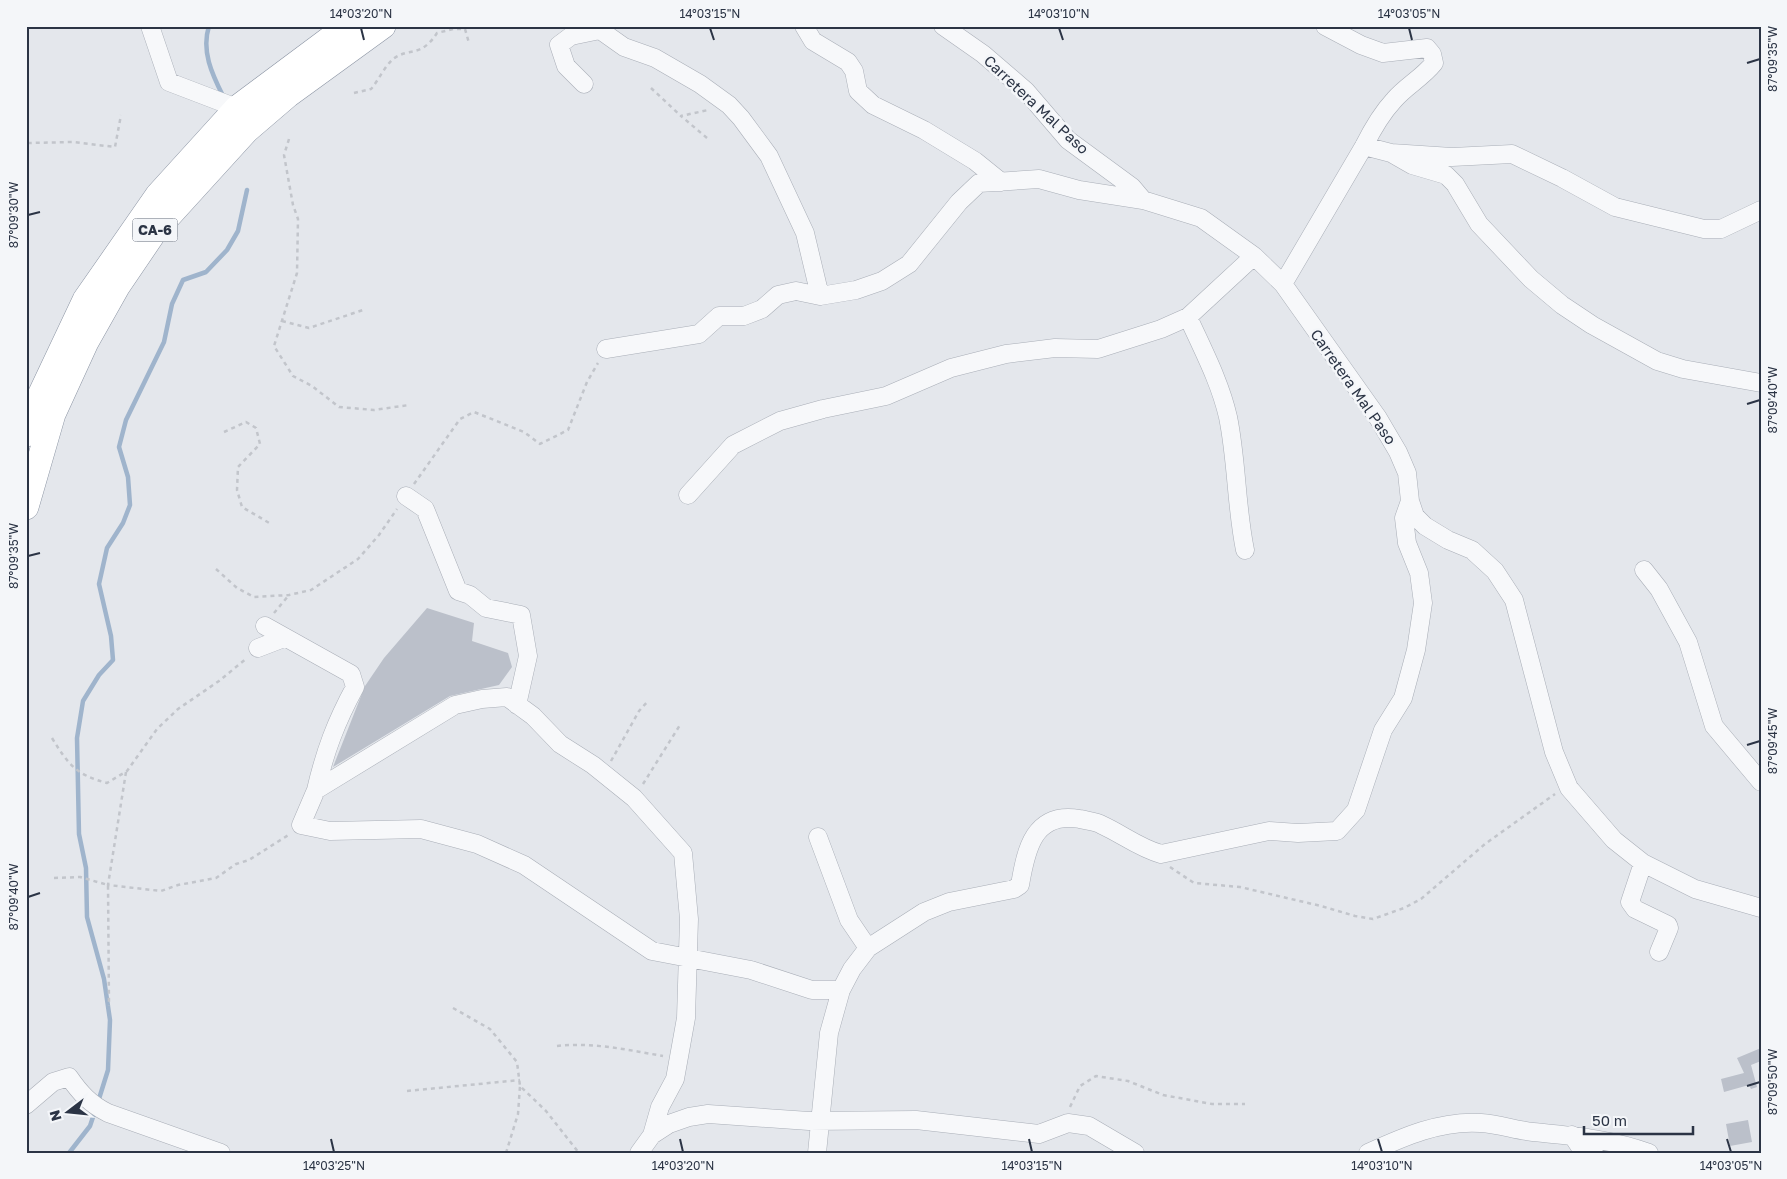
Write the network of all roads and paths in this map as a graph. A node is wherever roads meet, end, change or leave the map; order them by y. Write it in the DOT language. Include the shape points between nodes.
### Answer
graph roads {
  1 [pos="150,26"];
  2 [pos="347,26"];
  3 [pos="384,26"];
  4 [pos="804,26"];
  5 [pos="943,26"];
  6 [pos="1325,26"];
  7 [pos="469,43"];
  8 [pos="584,84"];
  9 [pos="651,88"];
  10 [pos="354,93"];
  11 [pos="729,105"];
  12 [pos="237,108"];
  13 [pos="121,115"];
  14 [pos="681,116"];
  15 [pos="707,138"];
  16 [pos="289,139"];
  17 [pos="1364,146"];
  18 [pos="26,152"];
  19 [pos="1390,153"];
  20 [pos="1001,182"];
  21 [pos="1143,200"];
  22 [pos="1761,210"];
  23 [pos="1254,256"];
  24 [pos="1283,284"];
  25 [pos="820,296"];
  26 [pos="366,309"];
  27 [pos="1188,317"];
  28 [pos="282,321"];
  29 [pos="606,349"];
  30 [pos="1761,383"];
  31 [pos="409,405"];
  32 [pos="224,432"];
  33 [pos="26,434"];
  34 [pos="688,495"];
  35 [pos="406,496"];
  36 [pos="1410,501"];
  37 [pos="26,507"];
  38 [pos="271,524"];
  39 [pos="1245,550"];
  40 [pos="216,570"];
  41 [pos="1644,570"];
  42 [pos="289,595"];
  43 [pos="265,626"];
  44 [pos="284,638"];
  45 [pos="258,648"];
  46 [pos="648,701"];
  47 [pos="518,705"];
  48 [pos="680,725"];
  49 [pos="52,738"];
  50 [pos="126,770"];
  51 [pos="604,773"];
  52 [pos="1761,781"];
  53 [pos="1569,788"];
  54 [pos="316,790"];
  55 [pos="634,798"];
  56 [pos="301,825"];
  57 [pos="818,838"];
  58 [pos="1160,854"];
  59 [pos="1643,863"];
  60 [pos="54,878"];
  61 [pos="108,886"];
  62 [pos="1761,908"];
  63 [pos="868,948"];
  64 [pos="1659,952"];
  65 [pos="687,957"];
  66 [pos="841,990"];
  67 [pos="109,1006"];
  68 [pos="453,1008"];
  69 [pos="557,1046"];
  70 [pos="679,1058"];
  71 [pos="520,1080"];
  72 [pos="520,1086"];
  73 [pos="408,1091"];
  74 [pos="1245,1104"];
  75 [pos="26,1105"];
  76 [pos="822,1121"];
  77 [pos="1068,1123"];
  78 [pos="1572,1134"];
  79 [pos="652,1135"];
  80 [pos="1391,1147"];
  81 [pos="221,1153"];
  82 [pos="506,1153"];
  83 [pos="579,1153"];
  84 [pos="639,1153"];
  85 [pos="817,1153"];
  86 [pos="1135,1153"];
  87 [pos="1368,1153"];
  88 [pos="1594,1153"];
  89 [pos="1648,1153"];
  1 -- 12 [label="street" via="169,82"];
  2 -- 12 [label="highway, CA-6"];
  3 -- 37 [label="highway, CA-6" via="288,95 246,130 155,231 117,287 86,342 54,414"];
  4 -- 20 [label="street" via="813,41 848,62 854,71 858,91 873,105 924,130 975,161"];
  5 -- 21 [label="street, Carretera Mal Paso" via="1026,91 1068,140 1132,187"];
  6 -- 17 [label="street" via="1361,46 1383,53 1427,48 1432,54 1434,63 1394,99 1373,127"];
  7 -- 10 [label="path" via="465,29 437,34 420,50 393,59 371,89"];
  8 -- 11 [label="street" via="566,66 559,45 571,36 600,30 624,47 655,58 700,84"];
  9 -- 14 [label="path"];
  11 -- 14 [label="path"];
  11 -- 25 [label="street" via="769,156 805,234"];
  12 -- 33 [label="highway, CA-6" via="158,195 85,300 33,410"];
  13 -- 18 [label="path" via="114,147 72,142 28,143"];
  14 -- 15 [label="path"];
  16 -- 28 [label="path" via="284,154 298,219 296,273"];
  17 -- 19 [label="street"];
  17 -- 24 [label="street"];
  19 -- 22 [label="street" via="1452,157 1512,154 1614,207 1704,229 1721,229"];
  19 -- 30 [label="street" via="1412,165 1446,176 1455,184 1479,224 1531,279 1592,325 1657,361"];
  20 -- 21 [label="street" via="1039,179 1079,190"];
  20 -- 25 [label="street" via="979,184 959,202 909,264 882,281 856,290"];
  21 -- 23 [label="street, Carretera Mal Paso" via="1201,218"];
  23 -- 24 [label="street, Carretera Mal Paso"];
  23 -- 27 [label="street"];
  24 -- 36 [label="street, Carretera Mal Paso" via="1378,418 1407,473"];
  25 -- 29 [label="street" via="796,291 778,295 762,309 744,316 719,316 699,334"];
  26 -- 28 [label="path" via="309,328"];
  27 -- 34 [label="street" via="1098,349 1055,348 1006,354 951,368 886,396 780,420 733,445"];
  27 -- 39 [label="street" via="1216,376 1228,418"];
  28 -- 31 [label="path" via="274,346 293,376 339,407 374,410"];
  29 -- 35 [label="path" via="587,382 568,430 540,444 524,432 474,412 460,419"];
  32 -- 38 [label="path" via="246,422 256,428 260,444 238,467 237,490 242,507"];
  35 -- 42 [label="path" via="358,559 311,590"];
  35 -- 47 [label="street" via="425,509 458,591 470,595 486,608 520,615 528,656"];
  36 -- 53 [label="street, Carretera Mal Paso" via="1414,516 1448,540 1472,550 1495,571 1514,600 1554,752"];
  36 -- 58 [label="street" via="1404,518 1407,543 1419,573 1423,603 1416,650 1403,698 1383,730 1356,810 1337,831 1298,833 1269,830"];
  40 -- 42 [label="path" via="237,588 254,596"];
  41 -- 52 [label="street" via="1688,642 1714,726"];
  42 -- 43 [label="path"];
  43 -- 44 [label="street"];
  44 -- 45 [label="street"];
  44 -- 54 [label="street" via="351,674 354,680 355,687 324,754"];
  45 -- 50 [label="path" via="178,710 157,730"];
  46 -- 51 [label="path"];
  47 -- 51 [label="street" via="560,744"];
  47 -- 54 [label="street" via="507,698 455,705"];
  48 -- 55 [label="path"];
  49 -- 50 [label="path" via="66,761 85,777 107,783"];
  50 -- 61 [label="path"];
  51 -- 55 [label="street"];
  53 -- 58 [label="path" via="1485,844 1421,899 1373,919 1240,887 1194,883 1172,870"];
  53 -- 59 [label="street, Carretera Mal Paso" via="1614,840"];
  54 -- 56 [label="street"];
  55 -- 65 [label="street" via="683,853 689,919"];
  56 -- 61 [label="path" via="266,851 236,864 216,878 178,884 161,891"];
  56 -- 65 [label="street" via="330,831 421,829 477,844 524,866 652,951"];
  57 -- 63 [label="street" via="849,920"];
  58 -- 63 [label="street" via="1100,823 1065,816 1047,823 1034,834 1026,853 1020,885 949,902 924,912"];
  59 -- 62 [label="street, Carretera Mal Paso" via="1695,889"];
  59 -- 64 [label="street" via="1630,902 1635,909 1668,925"];
  60 -- 61 [label="path" via="80,877"];
  61 -- 67 [label="path"];
  63 -- 66 [label="street"];
  65 -- 66 [label="street" via="751,970 812,990"];
  65 -- 70 [label="street" via="686,1018"];
  66 -- 76 [label="street" via="829,1033"];
  68 -- 71 [label="path" via="490,1029 517,1062"];
  69 -- 70 [label="path" via="597,1045"];
  70 -- 79 [label="street" via="675,1079 660,1107"];
  71 -- 72 [label="path"];
  71 -- 73 [label="path"];
  72 -- 82 [label="path" via="518,1114"];
  72 -- 83 [label="path" via="546,1111"];
  74 -- 77 [label="path" via="1212,1104 1163,1095 1128,1081 1096,1076 1080,1086 1071,1104"];
  75 -- 81 [label="street" via="53,1082 69,1077 84,1097 108,1113"];
  76 -- 77 [label="street" via="916,1120 1039,1134"];
  76 -- 79 [label="street" via="708,1114 669,1124"];
  76 -- 85 [label="street"];
  77 -- 86 [label="street" via="1089,1126"];
  78 -- 80 [label="street" via="1531,1132 1478,1123 1417,1132"];
  78 -- 88 [label="street" via="1580,1147"];
  78 -- 89 [label="street" via="1622,1143"];
  79 -- 84 [label="street"];
  80 -- 87 [label="street"];
}
